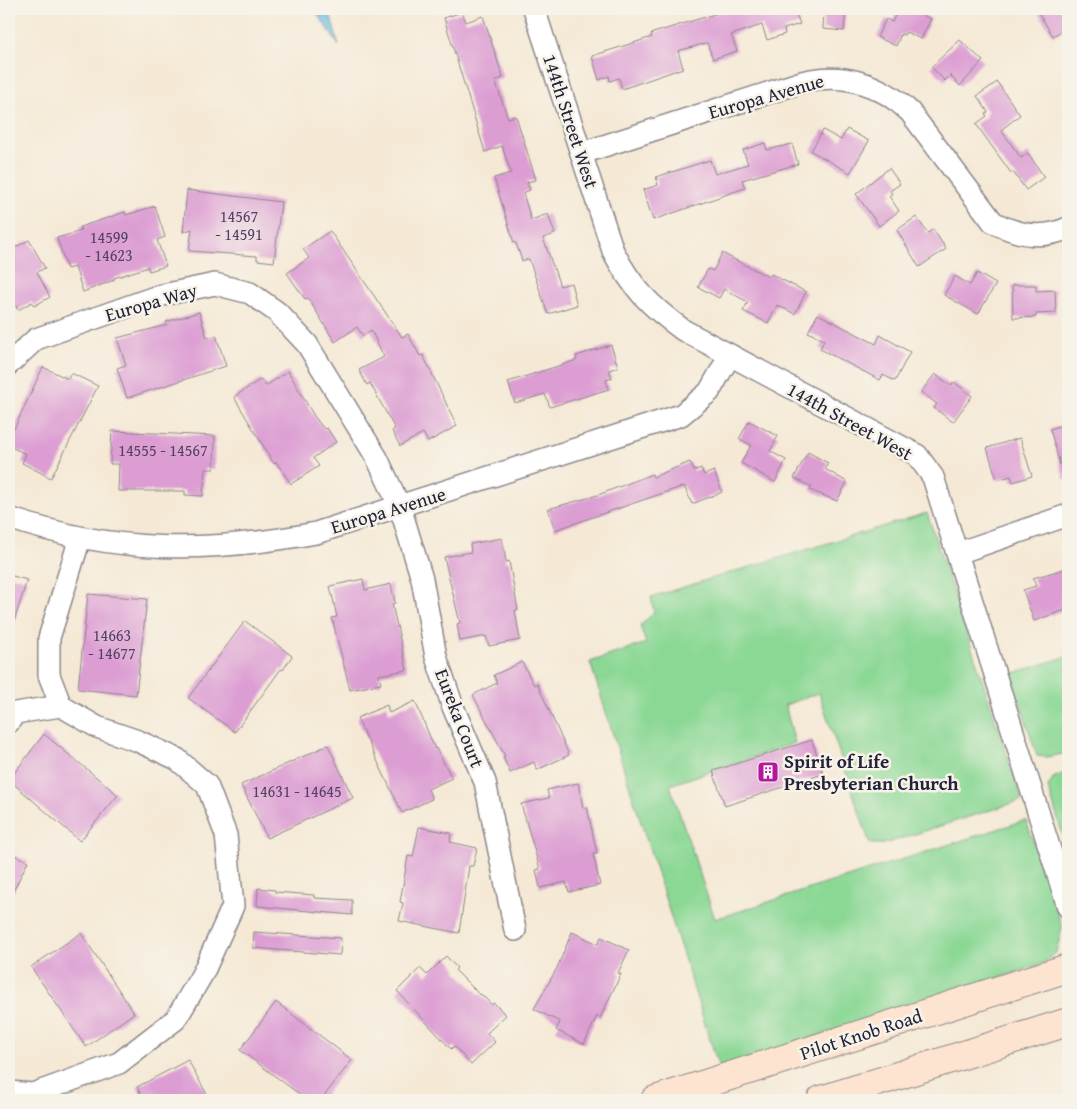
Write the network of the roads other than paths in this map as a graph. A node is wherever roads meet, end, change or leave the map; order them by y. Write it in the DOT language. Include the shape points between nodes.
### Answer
graph roads {
  1 [pos="534,9"];
  2 [pos="582,152"];
  3 [pos="1068,228"];
  4 [pos="730,356"];
  5 [pos="9,364"];
  6 [pos="400,507"];
  7 [pos="1068,515"];
  8 [pos="9,518"];
  9 [pos="80,538"];
  10 [pos="958,553"];
  11 [pos="60,706"];
  12 [pos="9,722"];
  13 [pos="1068,907"];
  14 [pos="515,930"];
  15 [pos="1068,968"];
  16 [pos="1068,1022"];
  17 [pos="9,1092"];
  18 [pos="655,1100"];
  19 [pos="821,1100"];
  1 -- 2 [label="street, 144th Street West"];
  2 -- 3 [label="street, Europa Avenue" via="802,82 838,78 873,86 898,100 993,222 1031,235 1048,235"];
  2 -- 4 [label="street, 144th Street West" via="613,251 633,286 660,314"];
  4 -- 6 [label="street, Europa Avenue" via="709,392 680,415"];
  4 -- 10 [label="street, 144th Street West" via="917,455 933,477"];
  5 -- 6 [label="street, Europa Way" via="36,339 158,296 215,284 250,293 277,312 307,344 377,458"];
  6 -- 9 [label="street, Europa Avenue" via="316,532 260,543 175,548"];
  6 -- 14 [label="street, Eureka Court" via="422,579 436,657 485,782"];
  7 -- 10 [label="street"];
  8 -- 9 [label="street, Europa Avenue"];
  9 -- 11 [label="street" via="49,638 49,675"];
  10 -- 13 [label="street, 144th Street West"];
  11 -- 12 [label="street" via="15,713"];
  11 -- 17 [label="street" via="97,727 176,760 207,785 226,835 233,906 203,973 176,1019 119,1063 33,1094"];
  15 -- 18 [label="main road, Pilot Knob Road"];
  16 -- 19 [label="main road"];
}
